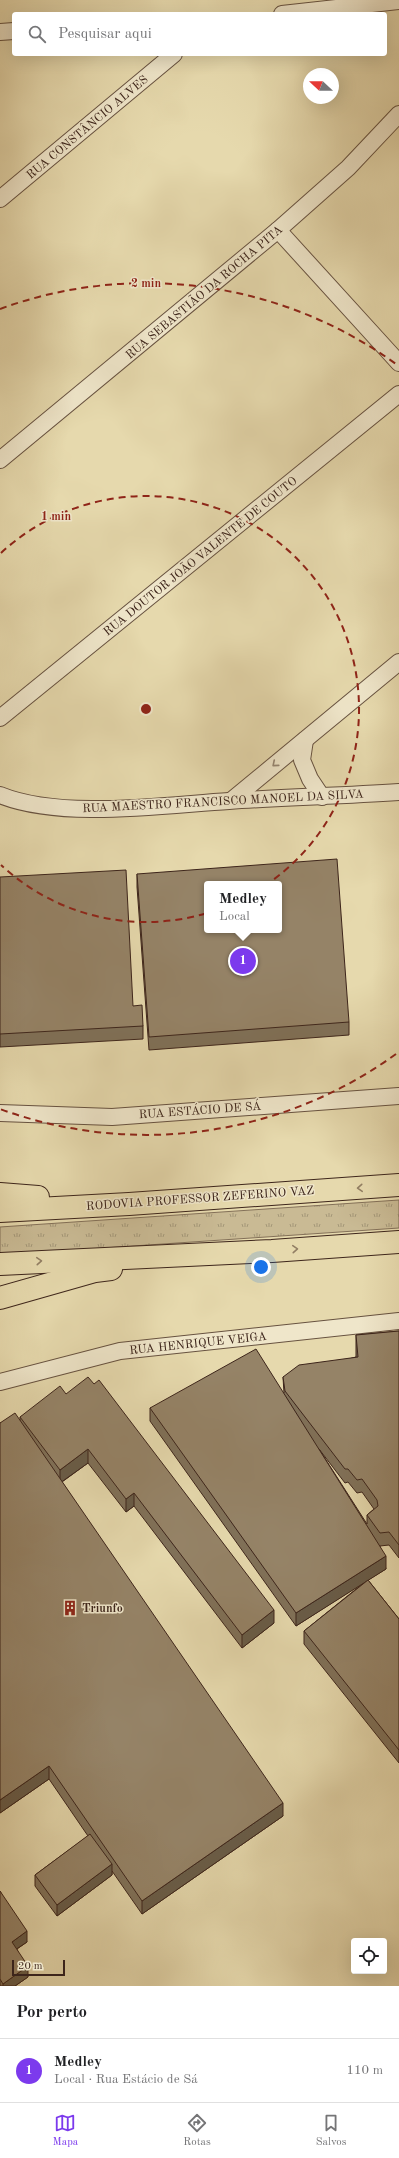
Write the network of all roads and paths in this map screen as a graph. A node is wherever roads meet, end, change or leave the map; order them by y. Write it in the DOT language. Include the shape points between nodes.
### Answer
graph roads {
  1 [pos="399,1"];
  2 [pos="300,12"];
  3 [pos="12,31"];
  4 [pos="0,32"];
  5 [pos="172,56"];
  6 [pos="399,114"];
  7 [pos="0,199"];
  8 [pos="278,230"];
  9 [pos="399,362"];
  10 [pos="399,394"];
  11 [pos="0,460"];
  12 [pos="399,662"];
  13 [pos="0,718"];
  14 [pos="305,740"];
  15 [pos="399,792"];
  16 [pos="0,795"];
  17 [pos="322,797"];
  18 [pos="232,800"];
  19 [pos="399,1096"];
  20 [pos="0,1113"];
  21 [pos="399,1185"];
  22 [pos="0,1194"];
  23 [pos="129,1204"];
  24 [pos="0,1211"];
  25 [pos="399,1242"];
  26 [pos="272,1251"];
  27 [pos="0,1264"];
  28 [pos="0,1298"];
  29 [pos="399,1321"];
  30 [pos="0,1382"];
  1 -- 2 [label="street"];
  3 -- 4 [label="street"];
  5 -- 7 [label="street, RUA CONSTÂNCIO ALVES"];
  6 -- 8 [label="street, RUA SEBASTIÃO DA ROCHA PITA" via="348,168"];
  8 -- 9 [label="street"];
  8 -- 11 [label="street, RUA SEBASTIÃO DA ROCHA PITA"];
  10 -- 13 [label="street, RUA DOUTOR JOÃO VALENTE DE COUTO"];
  12 -- 14 [label="street"];
  14 -- 17 [label="street" via="302,760"];
  14 -- 18 [label="street, one-way"];
  15 -- 17 [label="street, RUA MAESTRO FRANCISCO MANOEL DA SILVA"];
  16 -- 18 [label="street, RUA MAESTRO FRANCISCO MANOEL DA SILVA" via="57,808 115,808"];
  17 -- 18 [label="street, RUA MAESTRO FRANCISCO MANOEL DA SILVA"];
  19 -- 20 [label="street, RUA ESTÁCIO DE SÁ" via="112,1117"];
  21 -- 23 [label="highway, RODOVIA PROFESSOR ZEFERINO VAZ, one-way"];
  22 -- 23 [label="highway"];
  23 -- 24 [label="highway, RODOVIA PROFESSOR ZEFERINO VAZ"];
  26 -- 25 [label="highway, one-way"];
  27 -- 26 [label="highway, one-way"];
  26 -- 28 [label="highway" via="95,1271"];
  29 -- 30 [label="street, RUA HENRIQUE VEIGA" via="120,1351"];
}
